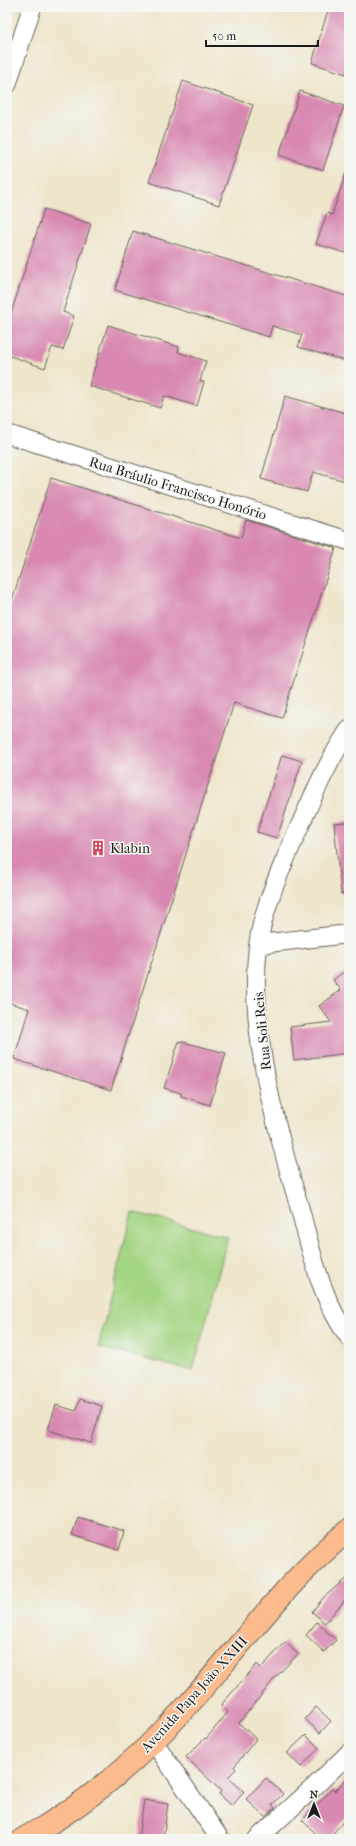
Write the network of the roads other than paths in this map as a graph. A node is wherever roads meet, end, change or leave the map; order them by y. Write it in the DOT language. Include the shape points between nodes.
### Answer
graph roads {
  1 [pos="32,7"];
  2 [pos="7,85"];
  3 [pos="7,434"];
  4 [pos="349,541"];
  5 [pos="349,730"];
  6 [pos="349,934"];
  7 [pos="258,944"];
  8 [pos="349,1337"];
  9 [pos="349,1530"];
  10 [pos="154,1742"];
  11 [pos="349,1753"];
  12 [pos="35,1836"];
  13 [pos="220,1839"];
  14 [pos="257,1839"];
  1 -- 2 [label="street"];
  3 -- 4 [label="street, Rua Bráulio Francisco Honório"];
  5 -- 7 [label="street, Rua Soli Reis" via="324,775 286,857 273,889"];
  6 -- 7 [label="street"];
  7 -- 8 [label="street, Rua Soli Reis" via="259,1022 265,1070 274,1111 319,1277 334,1314"];
  9 -- 10 [label="main road, Avenida Papa João XXIII" via="293,1582"];
  10 -- 12 [label="main road, Avenida Papa João XXIII" via="114,1777"];
  10 -- 13 [label="street"];
  11 -- 14 [label="street"];
}
